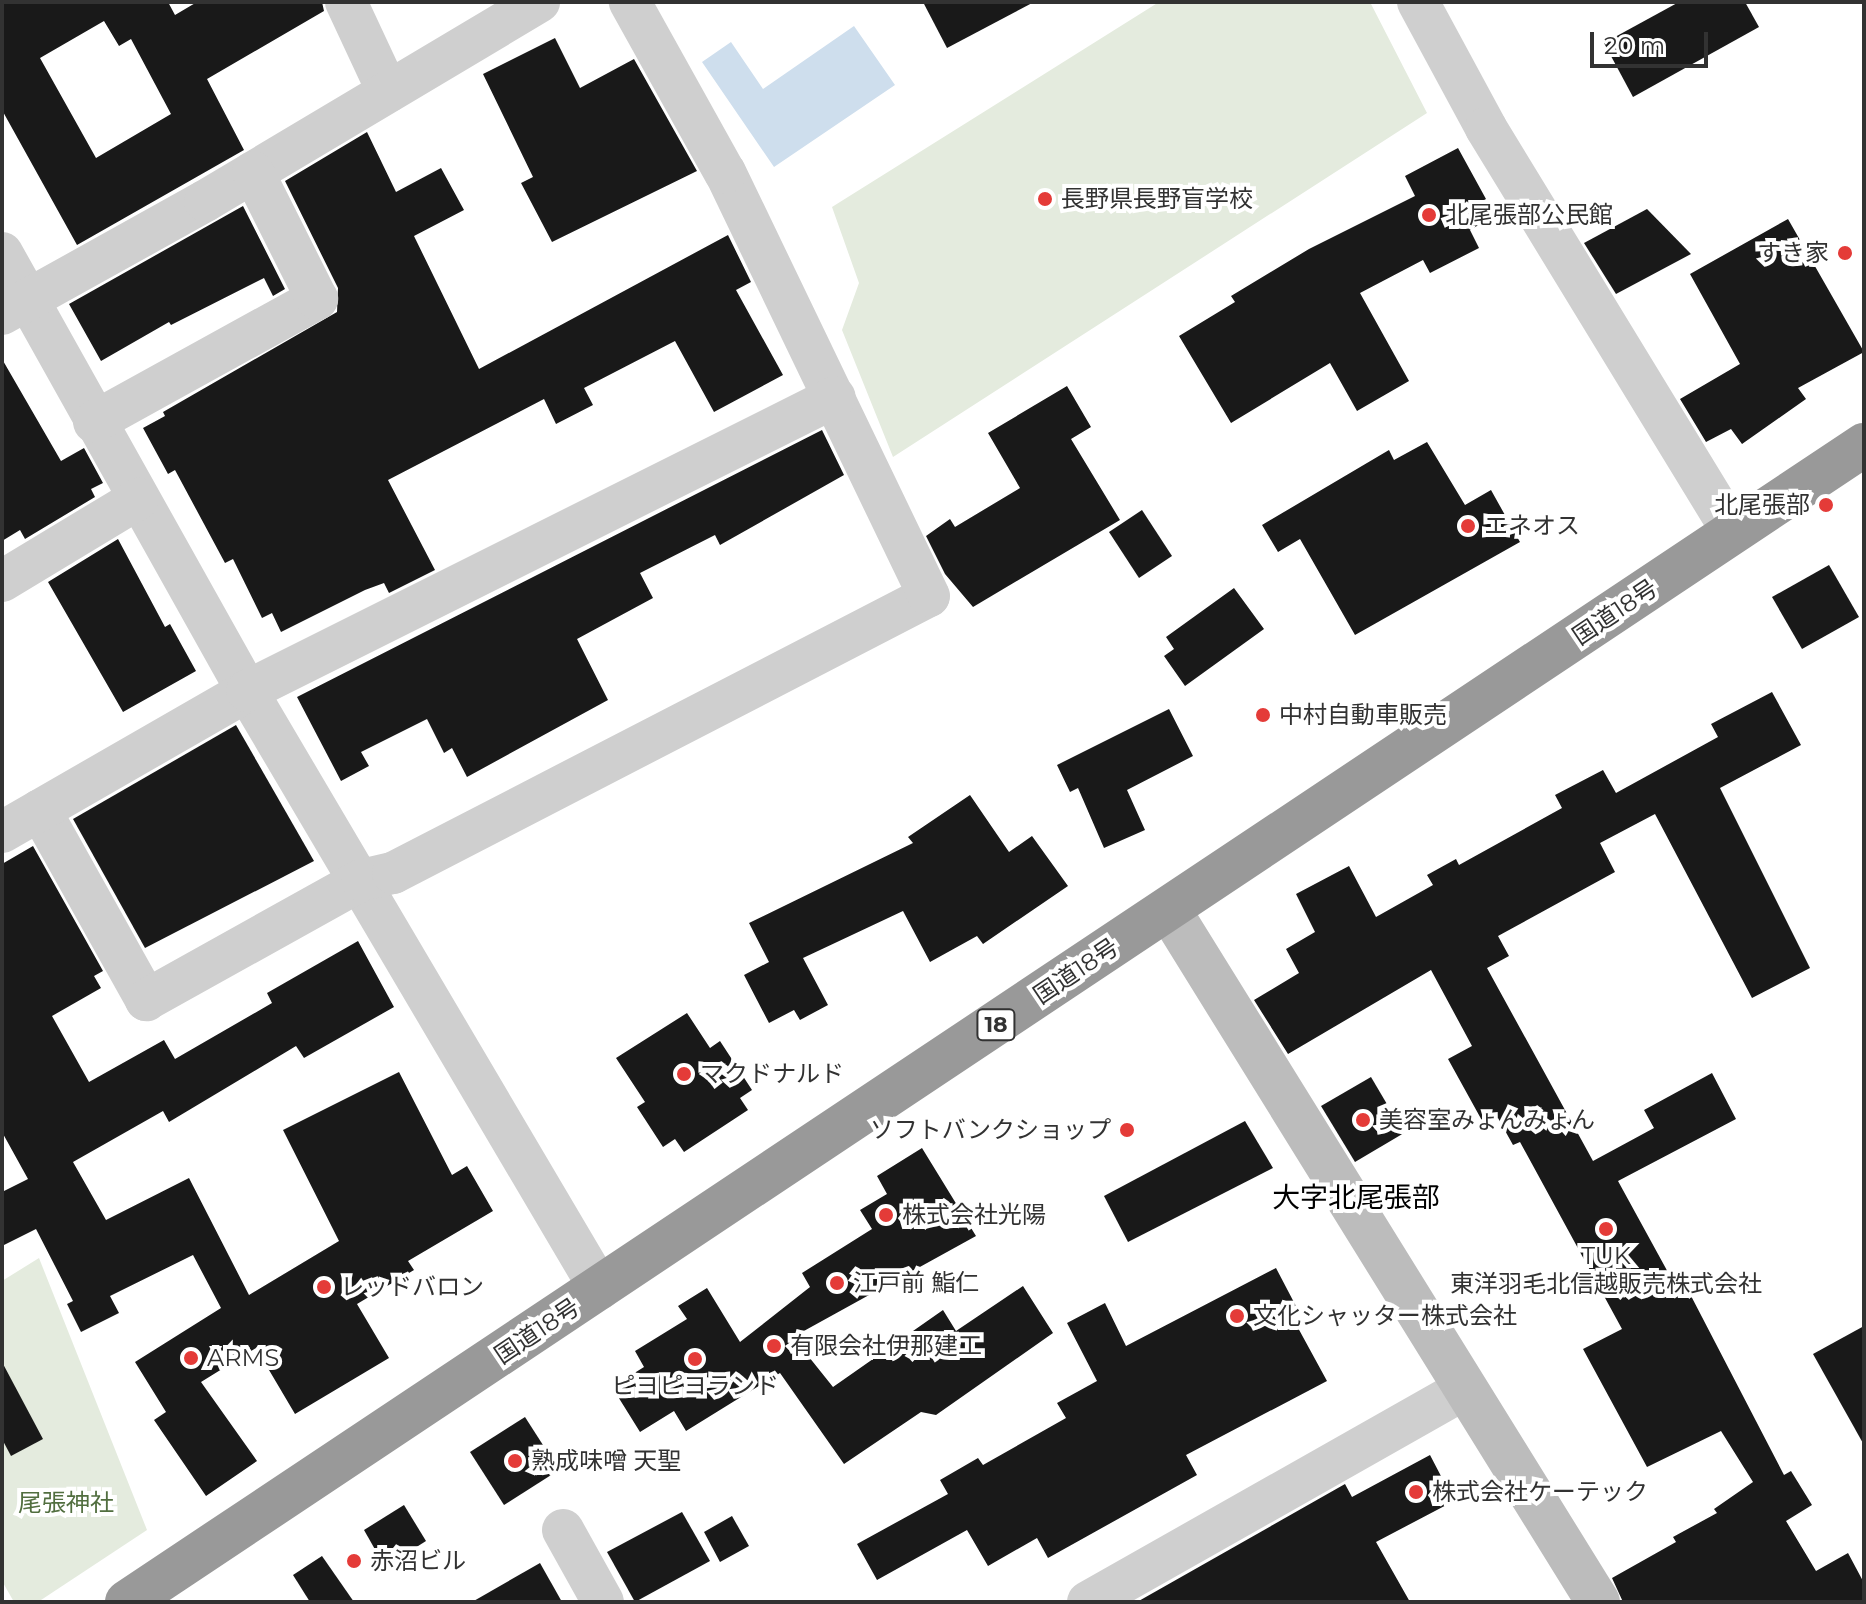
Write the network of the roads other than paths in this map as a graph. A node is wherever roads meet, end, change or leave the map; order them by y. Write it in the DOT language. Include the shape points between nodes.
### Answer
graph roads {
  1 [pos="346,2"];
  2 [pos="539,2"];
  3 [pos="630,2"];
  4 [pos="1418,2"];
  5 [pos="388,92"];
  6 [pos="253,172"];
  7 [pos="2,253"];
  8 [pos="15,306"];
  9 [pos="835,397"];
  10 [pos="94,422"];
  11 [pos="1864,445"];
  12 [pos="138,499"];
  13 [pos="1733,532"];
  14 [pos="2,581"];
  15 [pos="247,691"];
  16 [pos="40,810"];
  17 [pos="2,832"];
  18 [pos="362,880"];
  19 [pos="1169,910"];
  20 [pos="600,1289"];
  21 [pos="1466,1388"];
  22 [pos="563,1530"];
  23 [pos="127,1602"];
  24 [pos="603,1602"];
  25 [pos="1088,1602"];
  26 [pos="1598,1602"];
  1 -- 5 [label="street"];
  2 -- 5 [label="street"];
  3 -- 9 [label="street" via="725,173"];
  4 -- 13 [label="street" via="1486,128"];
  5 -- 6 [label="street"];
  6 -- 8 [label="street"];
  6 -- 10 [label="street" via="317,299"];
  7 -- 8 [label="street"];
  8 -- 10 [label="street"];
  9 -- 15 [label="street"];
  9 -- 18 [label="street" via="929,596 393,873"];
  10 -- 12 [label="street"];
  11 -- 13 [label="highway, 国道18号 / 18"];
  12 -- 14 [label="street"];
  12 -- 15 [label="street"];
  13 -- 19 [label="highway, 国道18号 / 18"];
  15 -- 16 [label="street"];
  15 -- 18 [label="street"];
  16 -- 17 [label="street"];
  16 -- 18 [label="street" via="146,1000"];
  18 -- 20 [label="street"];
  19 -- 20 [label="highway, 国道18号 / 18"];
  19 -- 21 [label="street"];
  20 -- 23 [label="highway, 国道18号 / 18"];
  21 -- 25 [label="street"];
  21 -- 26 [label="street"];
  22 -- 24 [label="street"];
}
